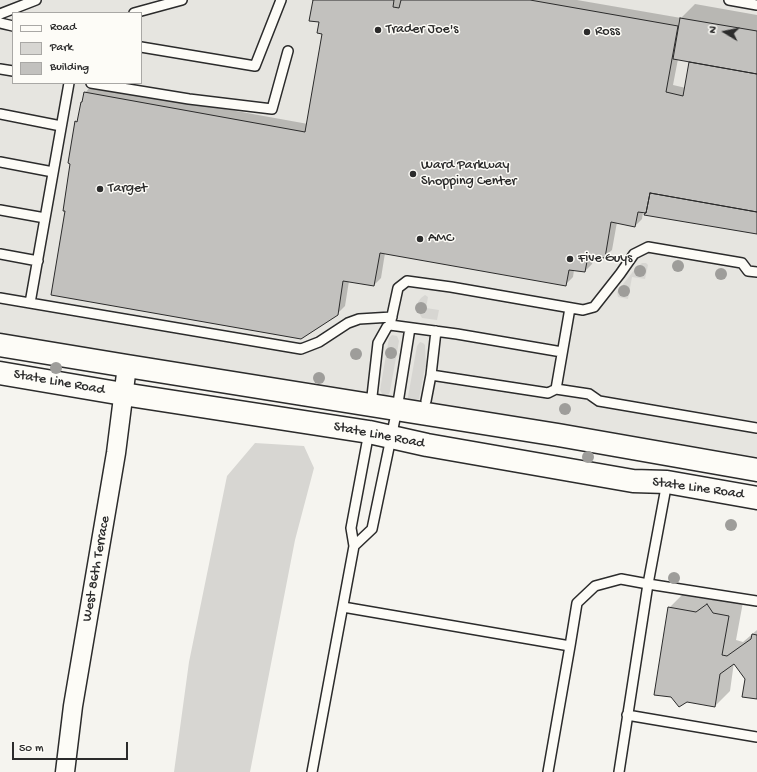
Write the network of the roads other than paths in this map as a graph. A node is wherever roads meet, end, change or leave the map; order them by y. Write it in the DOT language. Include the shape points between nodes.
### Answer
graph roads {
  1 [pos="36,0"];
  2 [pos="182,0"];
  3 [pos="281,0"];
  4 [pos="729,0"];
  5 [pos="757,5"];
  6 [pos="138,12"];
  7 [pos="0,14"];
  8 [pos="0,23"];
  9 [pos="12,26"];
  10 [pos="142,47"];
  11 [pos="288,51"];
  12 [pos="0,69"];
  13 [pos="12,71"];
  14 [pos="69,84"];
  15 [pos="97,84"];
  16 [pos="0,114"];
  17 [pos="61,126"];
  18 [pos="0,162"];
  19 [pos="53,172"];
  20 [pos="0,210"];
  21 [pos="45,218"];
  22 [pos="0,254"];
  23 [pos="38,261"];
  24 [pos="757,272"];
  25 [pos="0,298"];
  26 [pos="30,303"];
  27 [pos="570,308"];
  28 [pos="391,321"];
  29 [pos="410,328"];
  30 [pos="436,331"];
  31 [pos="0,345"];
  32 [pos="562,352"];
  33 [pos="127,366"];
  34 [pos="0,373"];
  35 [pos="431,374"];
  36 [pos="556,389"];
  37 [pos="123,394"];
  38 [pos="426,401"];
  39 [pos="371,405"];
  40 [pos="397,409"];
  41 [pos="757,428"];
  42 [pos="369,432"];
  43 [pos="392,437"];
  44 [pos="757,470"];
  45 [pos="666,482"];
  46 [pos="757,498"];
  47 [pos="354,546"];
  48 [pos="648,584"];
  49 [pos="757,601"];
  50 [pos="343,607"];
  51 [pos="570,646"];
  52 [pos="627,715"];
  53 [pos="757,738"];
  54 [pos="65,772"];
  55 [pos="312,772"];
  56 [pos="548,772"];
  57 [pos="619,772"];
  1 -- 7 [label="lane"];
  2 -- 6 [label="lane"];
  3 -- 10 [label="lane" via="256,66"];
  4 -- 5 [label="lane"];
  8 -- 9 [label="lane"];
  11 -- 15 [label="lane" via="272,109"];
  12 -- 13 [label="lane"];
  14 -- 17 [label="lane"];
  16 -- 17 [label="lane"];
  17 -- 19 [label="lane"];
  18 -- 19 [label="lane"];
  19 -- 21 [label="lane"];
  20 -- 21 [label="lane"];
  21 -- 23 [label="lane"];
  22 -- 23 [label="lane"];
  23 -- 26 [label="lane"];
  24 -- 27 [label="lane" via="748,271 742,263 648,246 634,254 594,307 583,310"];
  25 -- 26 [label="lane"];
  26 -- 28 [label="lane" via="301,349 319,342 348,323 359,319"];
  27 -- 28 [label="lane" via="407,281 398,288"];
  27 -- 32 [label="lane"];
  28 -- 29 [label="lane"];
  28 -- 39 [label="lane" via="378,343"];
  29 -- 30 [label="lane"];
  29 -- 40 [label="lane"];
  30 -- 32 [label="lane"];
  30 -- 35 [label="lane"];
  31 -- 33 [label="main road, State Line Road"];
  32 -- 36 [label="lane"];
  33 -- 37 [label="street, West 86th Terrace"];
  33 -- 39 [label="main road, State Line Road"];
  34 -- 37 [label="main road, State Line Road"];
  35 -- 36 [label="lane" via="548,393"];
  35 -- 38 [label="lane"];
  36 -- 41 [label="lane" via="589,394 599,401"];
  37 -- 42 [label="main road, State Line Road"];
  37 -- 54 [label="street, West 86th Terrace" via="116,453 73,706"];
  39 -- 40 [label="main road, State Line Road"];
  40 -- 43 [label="lane"];
  40 -- 44 [label="main road, State Line Road"];
  42 -- 43 [label="main road, State Line Road"];
  42 -- 47 [label="lane" via="351,528"];
  43 -- 45 [label="main road, State Line Road" via="633,481"];
  43 -- 47 [label="lane" via="372,529"];
  45 -- 46 [label="main road, State Line Road"];
  45 -- 48 [label="lane"];
  47 -- 50 [label="lane"];
  48 -- 49 [label="lane"];
  48 -- 51 [label="lane" via="620,579 595,586 577,603"];
  48 -- 52 [label="lane"];
  50 -- 51 [label="lane"];
  50 -- 55 [label="lane"];
  51 -- 56 [label="lane"];
  52 -- 53 [label="lane"];
  52 -- 57 [label="lane"];
}
